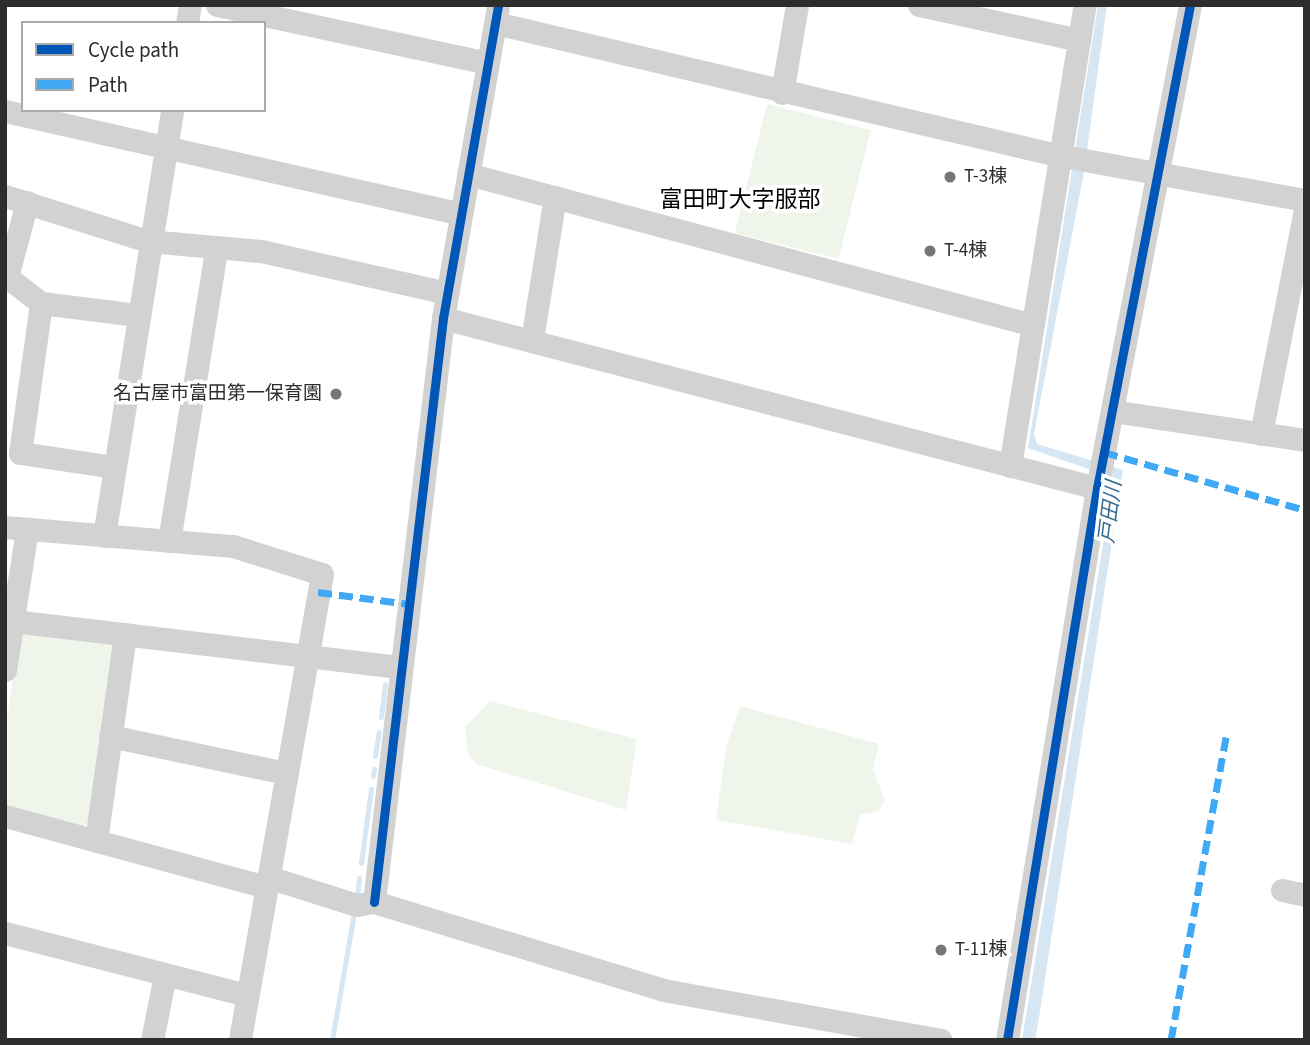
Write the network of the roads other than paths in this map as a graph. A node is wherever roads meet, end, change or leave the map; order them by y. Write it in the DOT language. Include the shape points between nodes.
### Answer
graph roads {
  1 [pos="217,5"];
  2 [pos="797,5"];
  3 [pos="919,5"];
  4 [pos="1085,5"];
  5 [pos="1190,5"];
  6 [pos="494,11"];
  7 [pos="1079,40"];
  8 [pos="487,63"];
  9 [pos="782,93"];
  10 [pos="5,111"];
  11 [pos="172,112"];
  12 [pos="166,147"];
  13 [pos="1072,158"];
  14 [pos="1158,173"];
  15 [pos="468,174"];
  16 [pos="555,197"];
  17 [pos="16,199"];
  18 [pos="1305,200"];
  19 [pos="1305,211"];
  20 [pos="459,214"];
  21 [pos="148,241"];
  22 [pos="216,251"];
  23 [pos="447,293"];
  24 [pos="41,303"];
  25 [pos="136,315"];
  26 [pos="443,318"];
  27 [pos="1029,324"];
  28 [pos="532,341"];
  29 [pos="1112,411"];
  30 [pos="1261,434"];
  31 [pos="1305,440"];
  32 [pos="1010,466"];
  33 [pos="114,467"];
  34 [pos="1099,476"];
  35 [pos="16,528"];
  36 [pos="104,536"];
  37 [pos="169,541"];
  38 [pos="9,621"];
  39 [pos="125,634"];
  40 [pos="307,655"];
  41 [pos="401,667"];
  42 [pos="5,670"];
  43 [pos="110,736"];
  44 [pos="286,773"];
  45 [pos="5,816"];
  46 [pos="96,841"];
  47 [pos="267,882"];
  48 [pos="1282,890"];
  49 [pos="1305,895"];
  50 [pos="374,902"];
  51 [pos="5,933"];
  52 [pos="165,975"];
  53 [pos="247,995"];
  54 [pos="903,1037"];
  55 [pos="152,1040"];
  56 [pos="240,1040"];
  57 [pos="941,1040"];
  58 [pos="1007,1040"];
  1 -- 8 [label="street"];
  2 -- 9 [label="street"];
  3 -- 7 [label="street"];
  4 -- 7 [label="street"];
  5 -- 14 [label="street"];
  6 -- 8 [label="street"];
  6 -- 9 [label="street"];
  7 -- 13 [label="street"];
  8 -- 15 [label="street"];
  9 -- 13 [label="street"];
  10 -- 12 [label="street"];
  11 -- 12 [label="street"];
  12 -- 20 [label="street"];
  12 -- 21 [label="street"];
  13 -- 14 [label="street"];
  13 -- 27 [label="street"];
  14 -- 18 [label="street"];
  14 -- 29 [label="street"];
  15 -- 16 [label="street"];
  15 -- 20 [label="street"];
  16 -- 27 [label="street"];
  16 -- 28 [label="street"];
  17 -- 21 [label="street"];
  17 -- 24 [label="street" via="7,277"];
  19 -- 30 [label="street"];
  20 -- 23 [label="street"];
  21 -- 22 [label="street"];
  21 -- 25 [label="street"];
  22 -- 23 [label="street" via="224,244"];
  22 -- 37 [label="street"];
  23 -- 26 [label="street"];
  24 -- 25 [label="street"];
  24 -- 33 [label="street" via="20,453"];
  25 -- 33 [label="street"];
  26 -- 28 [label="street"];
  26 -- 41 [label="street"];
  27 -- 32 [label="street"];
  28 -- 32 [label="street"];
  29 -- 30 [label="street"];
  29 -- 34 [label="street"];
  30 -- 31 [label="street"];
  32 -- 34 [label="street"];
  33 -- 36 [label="street"];
  34 -- 58 [label="street"];
  35 -- 36 [label="street"];
  35 -- 38 [label="street"];
  36 -- 37 [label="street"];
  37 -- 40 [label="street" via="233,547 321,573"];
  38 -- 39 [label="street"];
  38 -- 42 [label="street"];
  39 -- 40 [label="street"];
  39 -- 43 [label="street"];
  40 -- 41 [label="street"];
  40 -- 44 [label="street"];
  41 -- 50 [label="street"];
  43 -- 44 [label="street"];
  43 -- 46 [label="street"];
  44 -- 47 [label="street"];
  45 -- 46 [label="street"];
  46 -- 47 [label="street"];
  47 -- 50 [label="street" via="357,905"];
  47 -- 53 [label="street"];
  48 -- 49 [label="street"];
  50 -- 54 [label="street" via="663,990"];
  51 -- 52 [label="street"];
  52 -- 53 [label="street"];
  52 -- 55 [label="street"];
  53 -- 56 [label="street"];
  54 -- 57 [label="street"];
}
